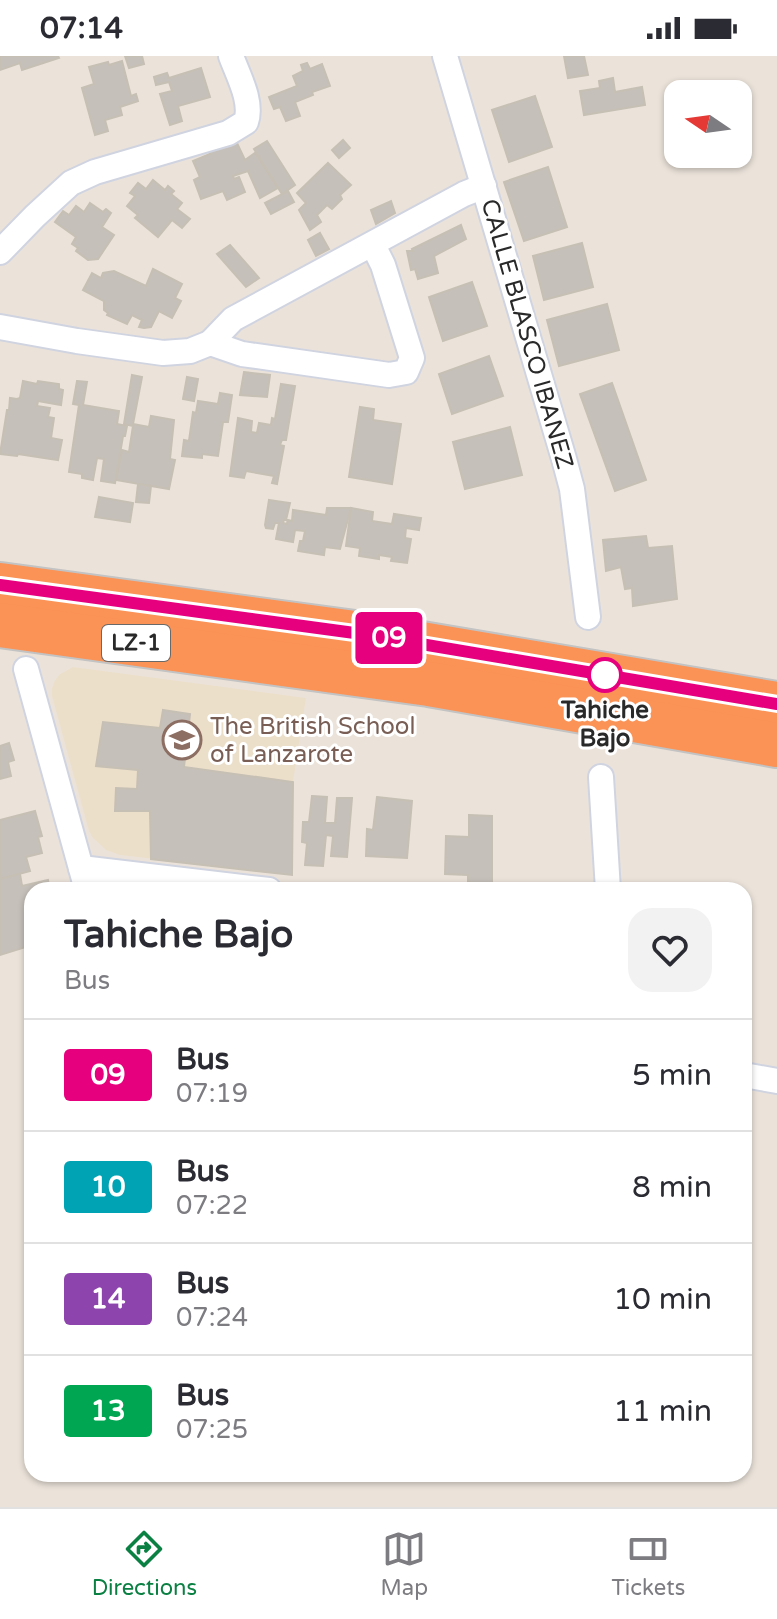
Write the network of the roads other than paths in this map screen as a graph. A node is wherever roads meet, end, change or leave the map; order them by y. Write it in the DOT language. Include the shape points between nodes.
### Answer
graph roads {
  1 [pos="231,56"];
  2 [pos="445,56"];
  3 [pos="484,186"];
  4 [pos="373,245"];
  5 [pos="0,252"];
  6 [pos="0,327"];
  7 [pos="210,343"];
  8 [pos="0,585"];
  9 [pos="588,617"];
  10 [pos="0,625"];
  11 [pos="26,669"];
  12 [pos="777,704"];
  13 [pos="777,745"];
  14 [pos="601,777"];
  15 [pos="84,879"];
  16 [pos="134,882"];
  17 [pos="608,882"];
  18 [pos="752,1076"];
  19 [pos="777,1081"];
  1 -- 5 [label="street" via="246,100 246,122 228,133 71,183"];
  2 -- 3 [label="street, CALLE BLASCO IBANEZ"];
  3 -- 4 [label="street"];
  3 -- 9 [label="street, CALLE BLASCO IBANEZ" via="572,489"];
  4 -- 7 [label="street" via="233,319"];
  4 -- 7 [label="street" via="412,358 406,372 389,375 242,354"];
  6 -- 7 [label="street" via="163,353"];
  8 -- 12 [label="highway, LZ-1" via="362,634"];
  10 -- 13 [label="highway, LZ-1" via="429,684"];
  11 -- 15 [label="street"];
  14 -- 17 [label="street"];
  15 -- 16 [label="street"];
  18 -- 19 [label="street"];
}
